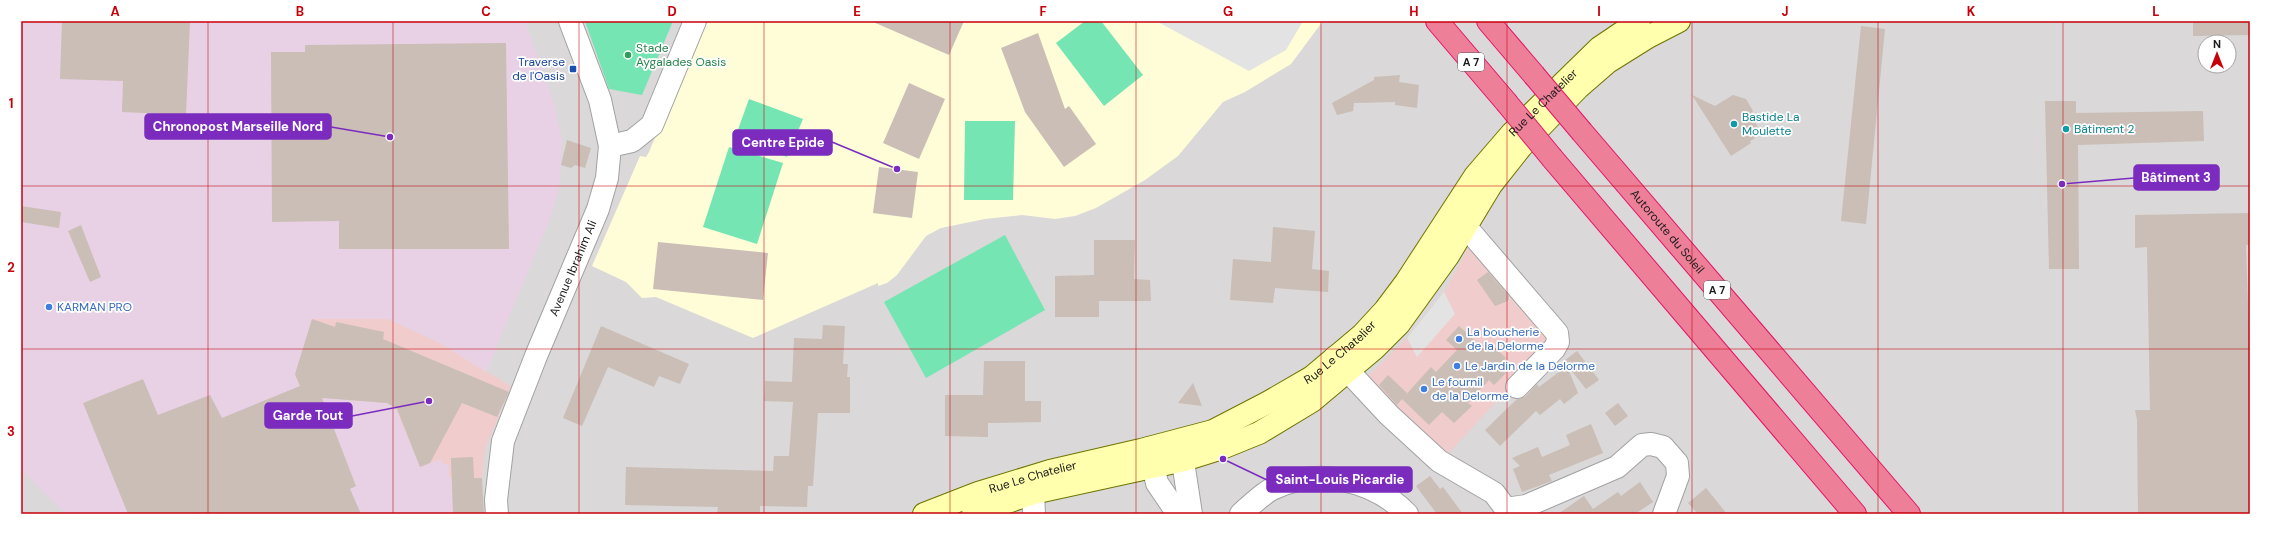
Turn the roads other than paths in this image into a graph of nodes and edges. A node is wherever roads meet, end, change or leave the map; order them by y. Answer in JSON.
{"nodes":[{"id":1,"x":570,"y":21,"type":"edge"},
{"id":2,"x":695,"y":21,"type":"edge"},
{"id":3,"x":1437,"y":21,"type":"edge"},
{"id":4,"x":1488,"y":21,"type":"edge"},
{"id":5,"x":1639,"y":21,"type":"edge"},
{"id":6,"x":1679,"y":21,"type":"edge"},
{"id":7,"x":610,"y":146,"type":"junction"},
{"id":8,"x":1466,"y":226,"type":"junction"},
{"id":9,"x":1341,"y":365,"type":"junction"},
{"id":10,"x":1517,"y":387,"type":"dead end"},
{"id":11,"x":1181,"y":450,"type":"junction"},
{"id":12,"x":1151,"y":458,"type":"junction"},
{"id":13,"x":1050,"y":471,"type":"junction"},
{"id":14,"x":1033,"y":504,"type":"edge"},
{"id":15,"x":1508,"y":511,"type":"edge"},
{"id":16,"x":497,"y":514,"type":"edge"},
{"id":17,"x":924,"y":514,"type":"edge"},
{"id":18,"x":973,"y":514,"type":"edge"},
{"id":19,"x":1178,"y":514,"type":"edge"},
{"id":20,"x":1191,"y":514,"type":"edge"},
{"id":21,"x":1241,"y":514,"type":"edge"},
{"id":22,"x":1407,"y":514,"type":"edge"},
{"id":23,"x":1664,"y":514,"type":"edge"},
{"id":24,"x":1856,"y":514,"type":"edge"},
{"id":25,"x":1909,"y":514,"type":"edge"}],
"edges":[{"from":1,"to":7,"type":"street","name":"Avenue Ibrahim Ali"},
{"from":2,"to":7,"type":"street"},
{"from":3,"to":24,"type":"highway","number":"A 7","bridge":true},
{"from":4,"to":25,"type":"highway","name":"Autoroute du Soleil","number":"A 7","bridge":true},
{"from":5,"to":9,"type":"main road","name":"Rue Le Chatelier"},
{"from":6,"to":8,"type":"main road","name":"Rue Le Chatelier"},
{"from":7,"to":16,"type":"street","name":"Avenue Ibrahim Ali"},
{"from":8,"to":9,"type":"main road","name":"Rue Le Chatelier"},
{"from":8,"to":10,"type":"street"},
{"from":9,"to":11,"type":"main road","name":"Rue Le Chatelier"},
{"from":9,"to":15,"type":"street"},
{"from":11,"to":12,"type":"main road","name":"Rue Le Chatelier"},
{"from":11,"to":20,"type":"street"},
{"from":12,"to":13,"type":"main road","name":"Rue Le Chatelier"},
{"from":12,"to":14,"type":"main road","name":"Rue Le Chatelier"},
{"from":12,"to":19,"type":"street"},
{"from":13,"to":14,"type":"street"},
{"from":13,"to":17,"type":"main road","name":"Rue Le Chatelier"},
{"from":14,"to":18,"type":"main road","name":"Rue Le Chatelier"},
{"from":15,"to":23,"type":"street"},
{"from":21,"to":22,"type":"street"}]}
